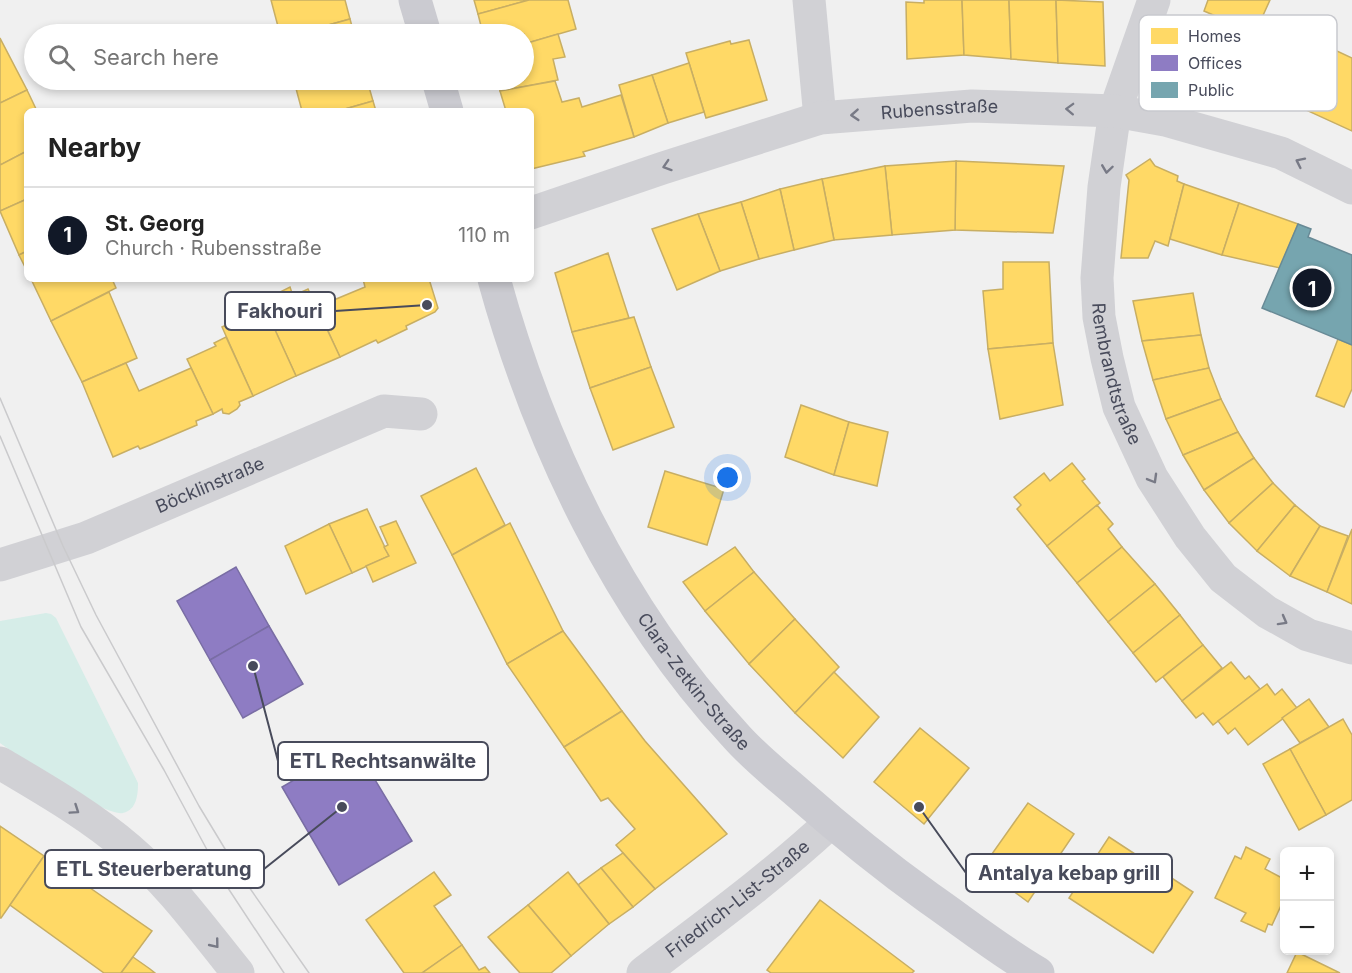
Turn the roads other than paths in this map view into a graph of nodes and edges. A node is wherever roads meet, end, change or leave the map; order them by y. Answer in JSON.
{"nodes":[{"id":1,"x":415,"y":0,"type":"edge"},
{"id":2,"x":809,"y":0,"type":"edge"},
{"id":3,"x":1154,"y":0,"type":"edge"},
{"id":4,"x":1149,"y":15,"type":"edge"},
{"id":5,"x":422,"y":24,"type":"edge"},
{"id":6,"x":1139,"y":43,"type":"edge"},
{"id":7,"x":441,"y":90,"type":"edge"},
{"id":8,"x":446,"y":108,"type":"edge"},
{"id":9,"x":1115,"y":111,"type":"junction"},
{"id":10,"x":820,"y":118,"type":"junction"},
{"id":11,"x":1352,"y":188,"type":"edge"},
{"id":12,"x":534,"y":212,"type":"edge"},
{"id":13,"x":495,"y":282,"type":"edge"},
{"id":14,"x":421,"y":414,"type":"dead end"},
{"id":15,"x":0,"y":565,"type":"edge"},
{"id":16,"x":1352,"y":648,"type":"edge"},
{"id":17,"x":13,"y":771,"type":"edge"},
{"id":18,"x":831,"y":822,"type":"junction"},
{"id":19,"x":238,"y":973,"type":"edge"},
{"id":20,"x":643,"y":973,"type":"edge"},
{"id":21,"x":1038,"y":973,"type":"edge"}],
"edges":[{"from":1,"to":5,"type":"main road"},
{"from":2,"to":10,"type":"street"},
{"from":3,"to":4,"type":"street","name":"Rembrandtstraße"},
{"from":6,"to":9,"type":"street","name":"Rembrandtstraße"},
{"from":7,"to":8,"type":"main road"},
{"from":9,"to":10,"type":"street","name":"Rubensstraße","one_way":true},
{"from":11,"to":9,"type":"street","name":"Rubensstraße","one_way":true},
{"from":9,"to":16,"type":"street","name":"Rembrandtstraße","one_way":true},
{"from":10,"to":12,"type":"street","name":"Rubensstraße","one_way":true},
{"from":13,"to":18,"type":"main road","name":"Clara-Zetkin-Straße"},
{"from":14,"to":15,"type":"street","name":"Böcklinstraße"},
{"from":17,"to":19,"type":"street","one_way":true},
{"from":18,"to":20,"type":"street","name":"Friedrich-List-Straße"},
{"from":18,"to":21,"type":"main road","name":"Clara-Zetkin-Straße"}]}
